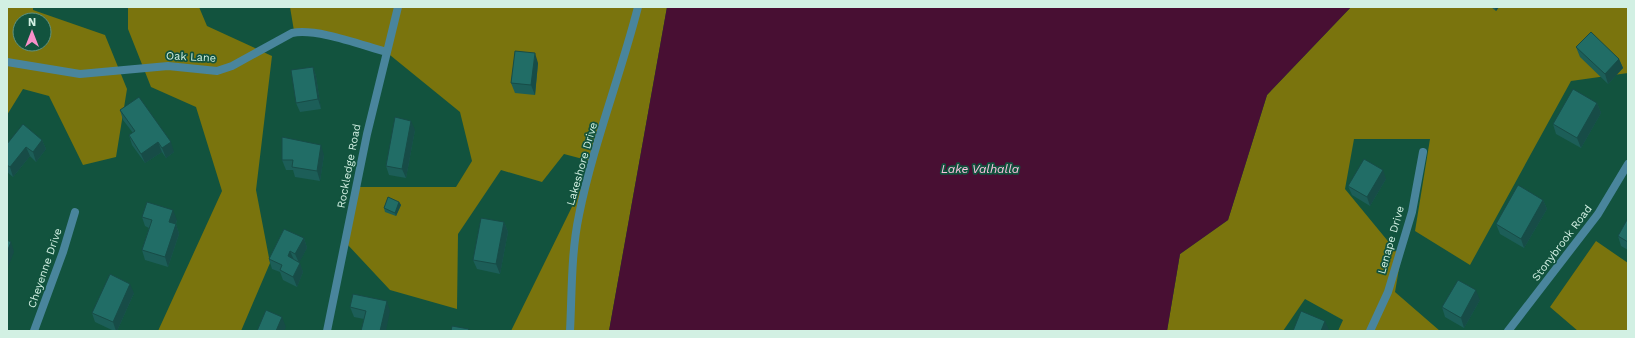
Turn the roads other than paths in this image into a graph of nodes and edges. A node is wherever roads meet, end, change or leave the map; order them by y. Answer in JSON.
{"nodes":[{"id":1,"x":398,"y":7,"type":"edge"},
{"id":2,"x":638,"y":7,"type":"edge"},
{"id":3,"x":387,"y":52,"type":"junction"},
{"id":4,"x":7,"y":62,"type":"edge"},
{"id":5,"x":1423,"y":152,"type":"dead end"},
{"id":6,"x":1628,"y":164,"type":"edge"},
{"id":7,"x":75,"y":212,"type":"dead end"},
{"id":8,"x":34,"y":331,"type":"edge"},
{"id":9,"x":327,"y":331,"type":"edge"},
{"id":10,"x":570,"y":331,"type":"edge"},
{"id":11,"x":1370,"y":331,"type":"edge"},
{"id":12,"x":1508,"y":331,"type":"edge"}],
"edges":[{"from":1,"to":3,"type":"street","name":"Rockledge Road"},
{"from":2,"to":10,"type":"street","name":"Lakeshore Drive"},
{"from":3,"to":4,"type":"street","name":"Oak Lane"},
{"from":3,"to":9,"type":"street","name":"Rockledge Road"},
{"from":5,"to":11,"type":"street","name":"Lenape Drive"},
{"from":6,"to":12,"type":"street","name":"Stonybrook Road"},
{"from":7,"to":8,"type":"street","name":"Cheyenne Drive"}]}
